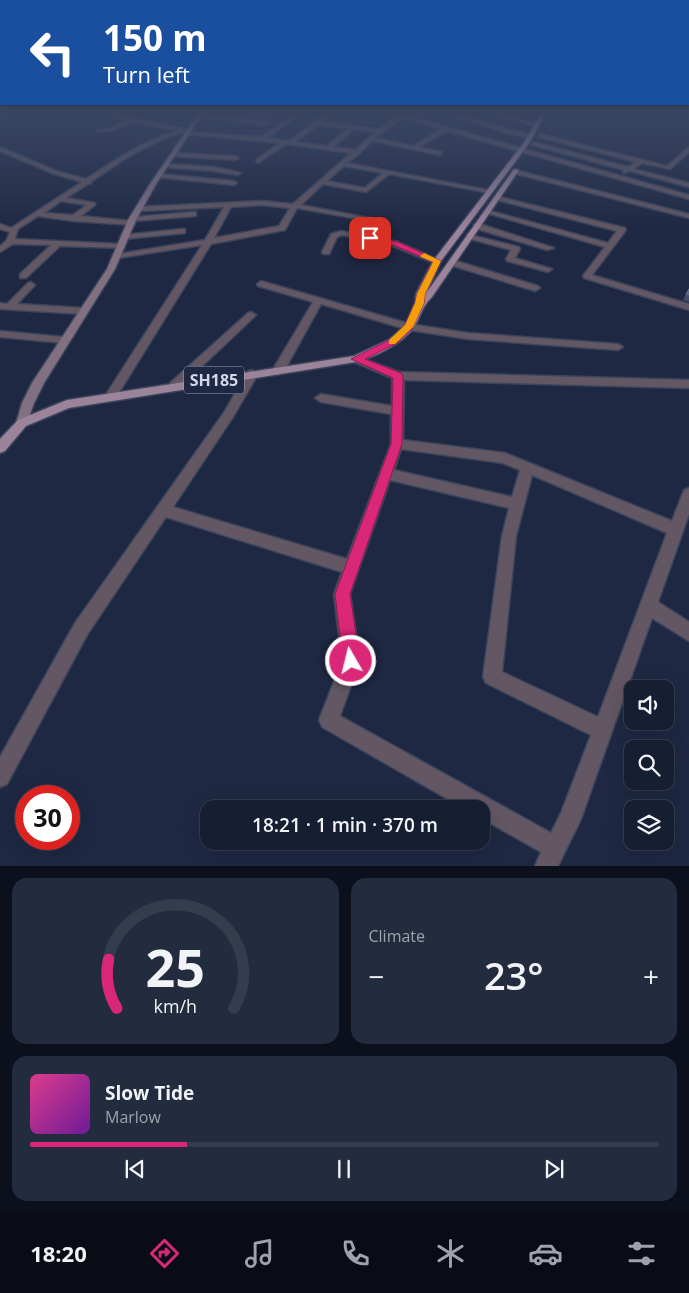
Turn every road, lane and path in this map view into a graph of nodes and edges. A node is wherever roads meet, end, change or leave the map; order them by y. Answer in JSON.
{"nodes":[{"id":1,"x":136,"y":150,"type":"edge"},
{"id":2,"x":176,"y":150,"type":"edge"},
{"id":3,"x":276,"y":150,"type":"edge"},
{"id":4,"x":346,"y":150,"type":"edge"},
{"id":5,"x":427,"y":150,"type":"edge"},
{"id":6,"x":530,"y":150,"type":"edge"},
{"id":7,"x":559,"y":150,"type":"edge"},
{"id":8,"x":596,"y":150,"type":"edge"},
{"id":9,"x":687,"y":150,"type":"edge"},
{"id":10,"x":520,"y":151,"type":"joint"},
{"id":11,"x":358,"y":152,"type":"joint"},
{"id":12,"x":3,"y":153,"type":"edge"},
{"id":13,"x":440,"y":153,"type":"dead end"},
{"id":14,"x":528,"y":153,"type":"junction"},
{"id":15,"x":174,"y":155,"type":"junction"},
{"id":16,"x":236,"y":158,"type":"dead end"},
{"id":17,"x":258,"y":161,"type":"dead end"},
{"id":18,"x":641,"y":162,"type":"junction"},
{"id":19,"x":344,"y":164,"type":"junction"},
{"id":20,"x":166,"y":166,"type":"junction"},
{"id":21,"x":630,"y":169,"type":"junction"},
{"id":22,"x":388,"y":172,"type":"junction"},
{"id":23,"x":515,"y":172,"type":"junction"},
{"id":24,"x":238,"y":173,"type":"dead end"},
{"id":25,"x":159,"y":176,"type":"junction"},
{"id":26,"x":617,"y":178,"type":"junction"},
{"id":27,"x":89,"y":182,"type":"junction"},
{"id":28,"x":322,"y":182,"type":"junction"},
{"id":29,"x":234,"y":183,"type":"dead end"},
{"id":30,"x":689,"y":185,"type":"edge"},
{"id":31,"x":490,"y":191,"type":"junction"},
{"id":32,"x":689,"y":197,"type":"edge"},
{"id":33,"x":496,"y":198,"type":"junction"},
{"id":34,"x":60,"y":199,"type":"junction"},
{"id":35,"x":294,"y":206,"type":"junction"},
{"id":36,"x":227,"y":208,"type":"junction"},
{"id":37,"x":140,"y":209,"type":"junction"},
{"id":38,"x":486,"y":212,"type":"junction"},
{"id":39,"x":35,"y":214,"type":"junction"},
{"id":40,"x":689,"y":216,"type":"edge"},
{"id":41,"x":74,"y":219,"type":"junction"},
{"id":42,"x":376,"y":220,"type":"dead end"},
{"id":43,"x":132,"y":221,"type":"junction"},
{"id":44,"x":0,"y":226,"type":"edge"},
{"id":45,"x":355,"y":226,"type":"junction"},
{"id":46,"x":477,"y":226,"type":"junction"},
{"id":47,"x":13,"y":231,"type":"junction"},
{"id":48,"x":182,"y":231,"type":"dead end"},
{"id":49,"x":470,"y":236,"type":"junction"},
{"id":50,"x":10,"y":241,"type":"junction"},
{"id":51,"x":123,"y":242,"type":"junction"},
{"id":52,"x":207,"y":242,"type":"junction"},
{"id":53,"x":58,"y":243,"type":"junction"},
{"id":54,"x":610,"y":246,"type":"junction"},
{"id":55,"x":550,"y":248,"type":"dead end"},
{"id":56,"x":0,"y":250,"type":"edge"},
{"id":57,"x":326,"y":252,"type":"dead end"},
{"id":58,"x":118,"y":256,"type":"junction"},
{"id":59,"x":437,"y":261,"type":"junction"},
{"id":60,"x":453,"y":263,"type":"junction"},
{"id":61,"x":548,"y":269,"type":"dead end"},
{"id":62,"x":23,"y":276,"type":"dead end"},
{"id":63,"x":261,"y":284,"type":"dead end"},
{"id":64,"x":31,"y":285,"type":"dead end"},
{"id":65,"x":535,"y":288,"type":"dead end"},
{"id":66,"x":318,"y":301,"type":"junction"},
{"id":67,"x":420,"y":303,"type":"junction"},
{"id":68,"x":5,"y":306,"type":"edge"},
{"id":69,"x":689,"y":307,"type":"edge"},
{"id":70,"x":84,"y":311,"type":"junction"},
{"id":71,"x":251,"y":315,"type":"dead end"},
{"id":72,"x":409,"y":327,"type":"junction"},
{"id":73,"x":0,"y":334,"type":"edge"},
{"id":74,"x":64,"y":340,"type":"junction"},
{"id":75,"x":618,"y":347,"type":"dead end"},
{"id":76,"x":356,"y":359,"type":"junction"},
{"id":77,"x":278,"y":370,"type":"junction"},
{"id":78,"x":252,"y":374,"type":"junction"},
{"id":79,"x":398,"y":376,"type":"junction"},
{"id":80,"x":689,"y":384,"type":"edge"},
{"id":81,"x":174,"y":386,"type":"junction"},
{"id":82,"x":111,"y":396,"type":"junction"},
{"id":83,"x":321,"y":398,"type":"dead end"},
{"id":84,"x":397,"y":411,"type":"junction"},
{"id":85,"x":22,"y":423,"type":"junction"},
{"id":86,"x":397,"y":444,"type":"junction"},
{"id":87,"x":0,"y":448,"type":"edge"},
{"id":88,"x":527,"y":467,"type":"junction"},
{"id":89,"x":386,"y":474,"type":"junction"},
{"id":90,"x":689,"y":494,"type":"edge"},
{"id":91,"x":517,"y":504,"type":"junction"},
{"id":92,"x":164,"y":510,"type":"junction"},
{"id":93,"x":676,"y":530,"type":"junction"},
{"id":94,"x":352,"y":568,"type":"junction"},
{"id":95,"x":648,"y":605,"type":"junction"},
{"id":96,"x":689,"y":632,"type":"edge"},
{"id":97,"x":603,"y":730,"type":"junction"},
{"id":98,"x":0,"y":777,"type":"edge"},
{"id":99,"x":555,"y":848,"type":"junction"},
{"id":100,"x":546,"y":866,"type":"edge"}],
"edges":[{"from":1,"to":27,"type":"street"},
{"from":2,"to":15,"type":"main road"},
{"from":3,"to":17,"type":"street"},
{"from":4,"to":11,"type":"street"},
{"from":5,"to":13,"type":"street"},
{"from":6,"to":14,"type":"main road","number":"SH185"},
{"from":7,"to":21,"type":"street"},
{"from":8,"to":18,"type":"street"},
{"from":9,"to":18,"type":"street"},
{"from":10,"to":14,"type":"street"},
{"from":10,"to":31,"type":"main road","number":"SH185"},
{"from":11,"to":19,"type":"street"},
{"from":12,"to":27,"type":"street"},
{"from":14,"to":23,"type":"main road","number":"SH185"},
{"from":14,"to":26,"type":"street"},
{"from":15,"to":16,"type":"street"},
{"from":15,"to":20,"type":"main road"},
{"from":18,"to":21,"type":"street"},
{"from":19,"to":22,"type":"street"},
{"from":19,"to":28,"type":"street"},
{"from":20,"to":24,"type":"street"},
{"from":20,"to":25,"type":"main road"},
{"from":21,"to":26,"type":"street"},
{"from":21,"to":30,"type":"street"},
{"from":22,"to":28,"type":"street"},
{"from":22,"to":31,"type":"street"},
{"from":23,"to":33,"type":"main road","number":"SH185"},
{"from":23,"to":40,"type":"street"},
{"from":25,"to":29,"type":"street"},
{"from":25,"to":37,"type":"main road"},
{"from":26,"to":32,"type":"street"},
{"from":27,"to":34,"type":"street"},
{"from":28,"to":35,"type":"street"},
{"from":31,"to":59,"type":"main road","number":"SH185"},
{"from":33,"to":38,"type":"main road","number":"SH185"},
{"from":33,"to":54,"type":"street"},
{"from":34,"to":39,"type":"street"},
{"from":34,"to":41,"type":"street"},
{"from":35,"to":36,"type":"street"},
{"from":35,"to":45,"type":"street"},
{"from":35,"to":52,"type":"street"},
{"from":36,"to":37,"type":"street"},
{"from":36,"to":43,"type":"street"},
{"from":36,"to":52,"type":"street"},
{"from":37,"to":43,"type":"main road"},
{"from":38,"to":46,"type":"main road","number":"SH185"},
{"from":38,"to":54,"type":"street"},
{"from":39,"to":41,"type":"street"},
{"from":39,"to":47,"type":"street"},
{"from":41,"to":43,"type":"street"},
{"from":42,"to":45,"type":"street"},
{"from":43,"to":51,"type":"main road"},
{"from":44,"to":47,"type":"street"},
{"from":45,"to":57,"type":"street"},
{"from":45,"to":59,"type":"street"},
{"from":46,"to":49,"type":"main road","number":"SH185"},
{"from":46,"to":55,"type":"street"},
{"from":47,"to":50,"type":"street"},
{"from":48,"to":51,"type":"street"},
{"from":49,"to":60,"type":"main road","number":"SH185"},
{"from":49,"to":61,"type":"street"},
{"from":50,"to":53,"type":"street"},
{"from":50,"to":56,"type":"street"},
{"from":51,"to":53,"type":"street"},
{"from":51,"to":58,"type":"main road"},
{"from":52,"to":58,"type":"street"},
{"from":52,"to":82,"type":"street"},
{"from":53,"to":62,"type":"street"},
{"from":54,"to":69,"type":"street"},
{"from":58,"to":70,"type":"main road"},
{"from":59,"to":67,"type":"main road","number":"SH185"},
{"from":60,"to":65,"type":"street"},
{"from":60,"to":67,"type":"main road","number":"SH185"},
{"from":63,"to":66,"type":"street"},
{"from":64,"to":68,"type":"street"},
{"from":66,"to":72,"type":"street"},
{"from":66,"to":77,"type":"street"},
{"from":67,"to":72,"type":"main road","number":"SH185"},
{"from":68,"to":70,"type":"street"},
{"from":70,"to":74,"type":"main road"},
{"from":71,"to":81,"type":"street"},
{"from":72,"to":75,"type":"street"},
{"from":72,"to":76,"type":"main road","number":"SH185"},
{"from":73,"to":74,"type":"street"},
{"from":74,"to":85,"type":"main road"},
{"from":76,"to":77,"type":"main road","number":"SH185"},
{"from":76,"to":79,"type":"street"},
{"from":77,"to":78,"type":"main road","number":"SH185"},
{"from":78,"to":81,"type":"main road","number":"SH185"},
{"from":78,"to":92,"type":"street"},
{"from":79,"to":80,"type":"street"},
{"from":79,"to":84,"type":"street"},
{"from":81,"to":82,"type":"main road","number":"SH185"},
{"from":82,"to":85,"type":"main road","number":"SH185"},
{"from":83,"to":84,"type":"street"},
{"from":84,"to":86,"type":"street"},
{"from":85,"to":87,"type":"main road","number":"SH185"},
{"from":86,"to":88,"type":"street"},
{"from":86,"to":89,"type":"street"},
{"from":88,"to":91,"type":"street"},
{"from":88,"to":93,"type":"street"},
{"from":89,"to":91,"type":"street"},
{"from":89,"to":94,"type":"street"},
{"from":90,"to":93,"type":"street"},
{"from":91,"to":97,"type":"street"},
{"from":92,"to":94,"type":"street"},
{"from":92,"to":98,"type":"street"},
{"from":93,"to":95,"type":"street"},
{"from":94,"to":99,"type":"street"},
{"from":95,"to":96,"type":"street"},
{"from":95,"to":97,"type":"street"},
{"from":97,"to":99,"type":"street"},
{"from":99,"to":100,"type":"street"}]}
